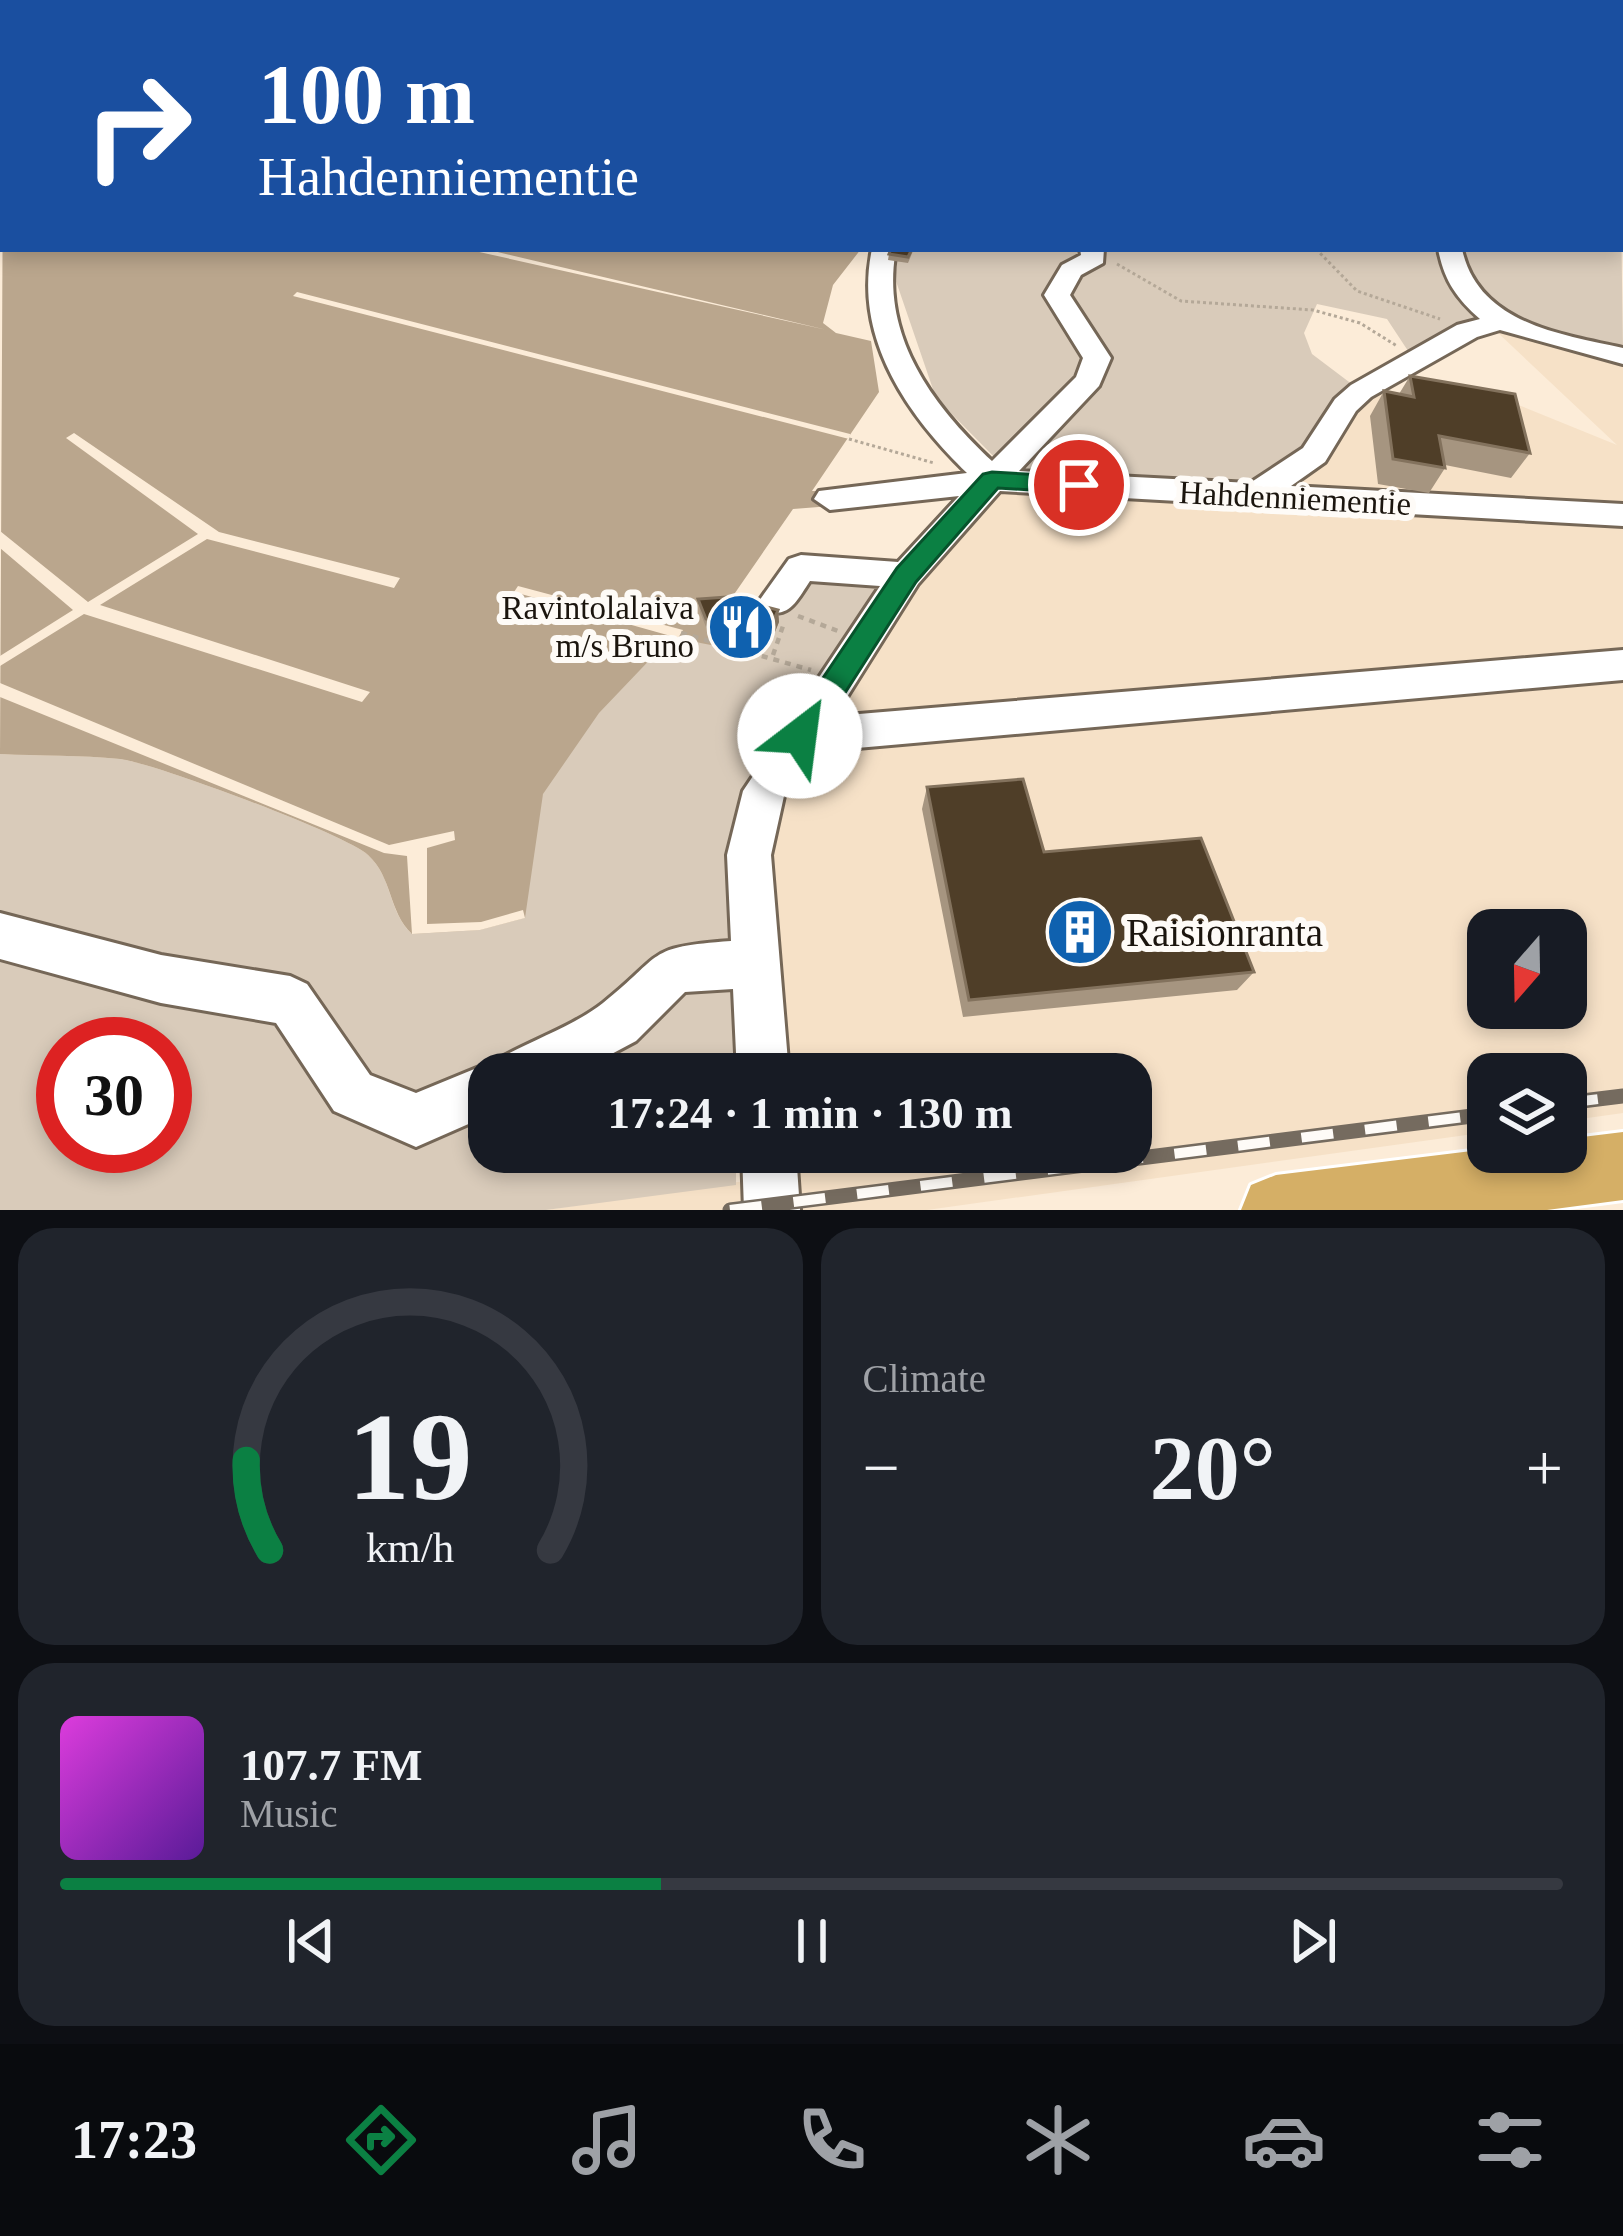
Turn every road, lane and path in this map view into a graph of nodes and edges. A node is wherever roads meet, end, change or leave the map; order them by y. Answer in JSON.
{"nodes":[{"id":1,"x":883,"y":252,"type":"edge"},
{"id":2,"x":1318,"y":252,"type":"edge"},
{"id":3,"x":1093,"y":253,"type":"edge"},
{"id":4,"x":1449,"y":253,"type":"edge"},
{"id":5,"x":1497,"y":322,"type":"junction"},
{"id":6,"x":1467,"y":331,"type":"junction"},
{"id":7,"x":1623,"y":356,"type":"edge"},
{"id":8,"x":1412,"y":361,"type":"junction"},
{"id":9,"x":849,"y":439,"type":"dead end"},
{"id":10,"x":992,"y":480,"type":"junction"},
{"id":11,"x":1254,"y":496,"type":"junction"},
{"id":12,"x":830,"y":499,"type":"dead end"},
{"id":13,"x":1623,"y":515,"type":"edge"},
{"id":14,"x":906,"y":575,"type":"junction"},
{"id":15,"x":782,"y":606,"type":"joint"},
{"id":16,"x":681,"y":633,"type":"dead end"},
{"id":17,"x":861,"y":639,"type":"junction"},
{"id":18,"x":1623,"y":665,"type":"edge"},
{"id":19,"x":833,"y":680,"type":"junction"},
{"id":20,"x":800,"y":736,"type":"junction"},
{"id":21,"x":0,"y":936,"type":"edge"},
{"id":22,"x":756,"y":963,"type":"junction"},
{"id":23,"x":561,"y":1053,"type":"edge"},
{"id":24,"x":762,"y":1053,"type":"edge"},
{"id":25,"x":468,"y":1098,"type":"edge"},
{"id":26,"x":1623,"y":1166,"type":"edge"},
{"id":27,"x":770,"y":1173,"type":"edge"},
{"id":28,"x":772,"y":1210,"type":"edge"},
{"id":29,"x":1276,"y":1210,"type":"edge"}],
"edges":[{"from":1,"to":10,"type":"street"},
{"from":2,"to":6,"type":"path"},
{"from":3,"to":8,"type":"path"},
{"from":3,"to":10,"type":"street"},
{"from":4,"to":5,"type":"street"},
{"from":5,"to":6,"type":"street"},
{"from":5,"to":7,"type":"street"},
{"from":6,"to":8,"type":"street"},
{"from":8,"to":11,"type":"street"},
{"from":9,"to":10,"type":"path"},
{"from":10,"to":11,"type":"street","name":"Hahdenniementie"},
{"from":10,"to":12,"type":"street","name":"Hahdenniementie"},
{"from":10,"to":14,"type":"street"},
{"from":11,"to":13,"type":"street","name":"Hahdenniementie"},
{"from":14,"to":15,"type":"street"},
{"from":14,"to":17,"type":"street"},
{"from":15,"to":17,"type":"path"},
{"from":16,"to":19,"type":"path"},
{"from":17,"to":19,"type":"street"},
{"from":18,"to":20,"type":"street"},
{"from":19,"to":20,"type":"street"},
{"from":20,"to":22,"type":"street"},
{"from":21,"to":25,"type":"street"},
{"from":22,"to":23,"type":"street"},
{"from":22,"to":24,"type":"street"},
{"from":26,"to":29,"type":"main road"},
{"from":27,"to":28,"type":"street"}]}
